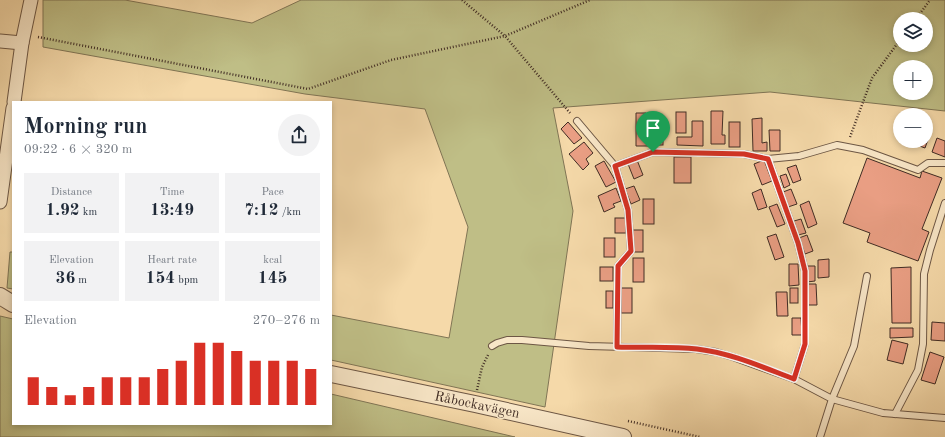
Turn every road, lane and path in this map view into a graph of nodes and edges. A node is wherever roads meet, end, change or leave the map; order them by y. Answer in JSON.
{"nodes":[{"id":1,"x":31,"y":0,"type":"edge"},
{"id":2,"x":462,"y":0,"type":"edge"},
{"id":3,"x":590,"y":0,"type":"edge"},
{"id":4,"x":930,"y":0,"type":"edge"},
{"id":5,"x":921,"y":12,"type":"edge"},
{"id":6,"x":505,"y":36,"type":"junction"},
{"id":7,"x":23,"y":39,"type":"junction"},
{"id":8,"x":0,"y":41,"type":"edge"},
{"id":9,"x":893,"y":50,"type":"edge"},
{"id":10,"x":14,"y":101,"type":"edge"},
{"id":11,"x":12,"y":115,"type":"edge"},
{"id":12,"x":577,"y":121,"type":"joint"},
{"id":13,"x":847,"y":147,"type":"junction"},
{"id":14,"x":768,"y":159,"type":"junction"},
{"id":15,"x":945,"y":163,"type":"edge"},
{"id":16,"x":615,"y":166,"type":"junction"},
{"id":17,"x":0,"y":202,"type":"edge"},
{"id":18,"x":945,"y":203,"type":"edge"},
{"id":19,"x":867,"y":276,"type":"dead end"},
{"id":20,"x":0,"y":296,"type":"edge"},
{"id":21,"x":12,"y":303,"type":"edge"},
{"id":22,"x":492,"y":346,"type":"joint"},
{"id":23,"x":617,"y":347,"type":"junction"},
{"id":24,"x":332,"y":374,"type":"edge"},
{"id":25,"x":794,"y":379,"type":"junction"},
{"id":26,"x":832,"y":399,"type":"junction"},
{"id":27,"x":475,"y":404,"type":"junction"},
{"id":28,"x":895,"y":414,"type":"junction"},
{"id":29,"x":945,"y":418,"type":"edge"},
{"id":30,"x":623,"y":437,"type":"edge"},
{"id":31,"x":820,"y":437,"type":"edge"}],
"edges":[{"from":1,"to":7,"type":"street"},
{"from":2,"to":6,"type":"path"},
{"from":3,"to":6,"type":"path"},
{"from":4,"to":5,"type":"path"},
{"from":6,"to":7,"type":"path"},
{"from":6,"to":12,"type":"path"},
{"from":7,"to":8,"type":"street"},
{"from":7,"to":10,"type":"street"},
{"from":9,"to":13,"type":"path"},
{"from":11,"to":17,"type":"street"},
{"from":12,"to":16,"type":"lane"},
{"from":13,"to":14,"type":"lane"},
{"from":13,"to":15,"type":"lane"},
{"from":14,"to":16,"type":"lane"},
{"from":14,"to":25,"type":"lane"},
{"from":16,"to":23,"type":"lane"},
{"from":18,"to":28,"type":"lane"},
{"from":19,"to":26,"type":"lane"},
{"from":20,"to":21,"type":"street"},
{"from":22,"to":23,"type":"lane"},
{"from":22,"to":27,"type":"path"},
{"from":23,"to":25,"type":"lane"},
{"from":24,"to":27,"type":"street","name":"Råbockavägen"},
{"from":25,"to":26,"type":"lane"},
{"from":26,"to":28,"type":"lane"},
{"from":26,"to":31,"type":"lane"},
{"from":27,"to":30,"type":"street","name":"Råbockavägen"},
{"from":28,"to":29,"type":"lane"}]}
